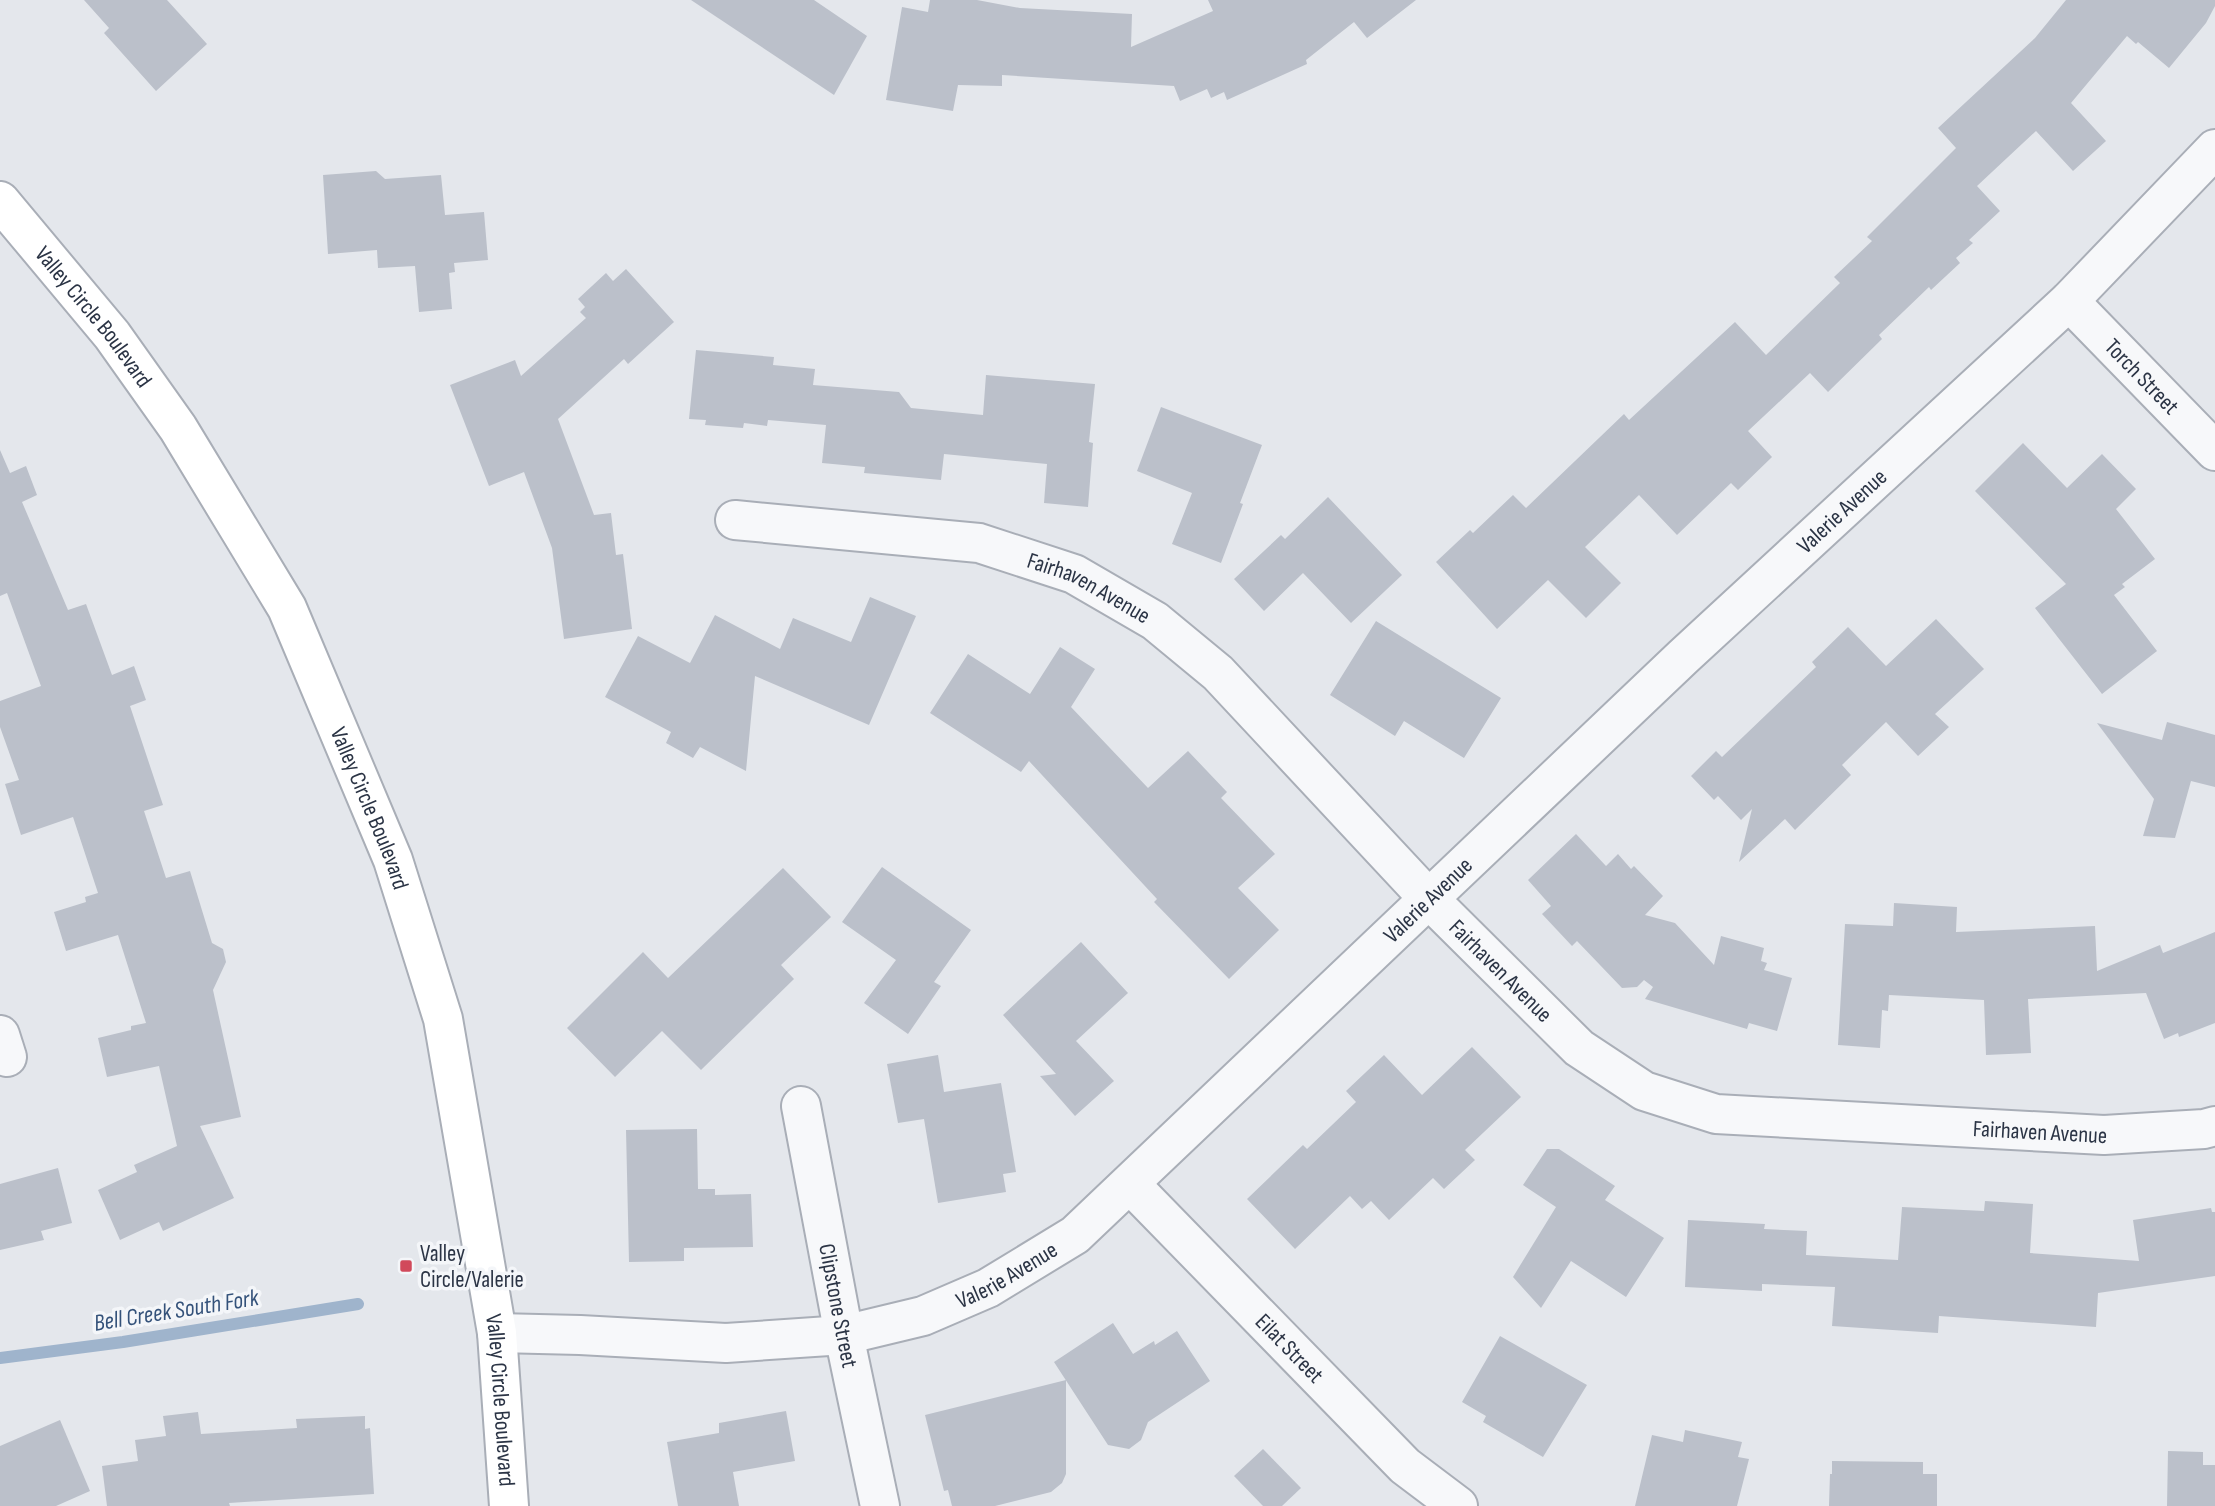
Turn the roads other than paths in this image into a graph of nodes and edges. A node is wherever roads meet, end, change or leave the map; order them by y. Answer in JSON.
{"nodes":[{"id":1,"x":2215,"y":149,"type":"edge"},
{"id":2,"x":0,"y":201,"type":"edge"},
{"id":3,"x":2069,"y":301,"type":"junction"},
{"id":4,"x":2215,"y":451,"type":"edge"},
{"id":5,"x":735,"y":520,"type":"dead end"},
{"id":6,"x":1429,"y":899,"type":"junction"},
{"id":7,"x":801,"y":1106,"type":"dead end"},
{"id":8,"x":2215,"y":1126,"type":"edge"},
{"id":9,"x":1130,"y":1184,"type":"junction"},
{"id":10,"x":497,"y":1333,"type":"junction"},
{"id":11,"x":844,"y":1335,"type":"junction"},
{"id":12,"x":509,"y":1506,"type":"edge"},
{"id":13,"x":880,"y":1506,"type":"edge"},
{"id":14,"x":1458,"y":1506,"type":"edge"}],
"edges":[{"from":1,"to":3,"type":"street","name":"Valerie Avenue"},
{"from":2,"to":10,"type":"main road","name":"Valley Circle Boulevard"},
{"from":3,"to":4,"type":"street","name":"Torch Street"},
{"from":3,"to":6,"type":"street","name":"Valerie Avenue"},
{"from":5,"to":6,"type":"street","name":"Fairhaven Avenue"},
{"from":6,"to":8,"type":"street","name":"Fairhaven Avenue"},
{"from":6,"to":9,"type":"street","name":"Valerie Avenue"},
{"from":7,"to":11,"type":"street","name":"Clipstone Street"},
{"from":9,"to":11,"type":"street","name":"Valerie Avenue"},
{"from":9,"to":14,"type":"street","name":"Eilat Street"},
{"from":10,"to":11,"type":"street","name":"Valerie Avenue"},
{"from":10,"to":12,"type":"main road","name":"Valley Circle Boulevard"},
{"from":11,"to":13,"type":"street","name":"Clipstone Street"}]}
